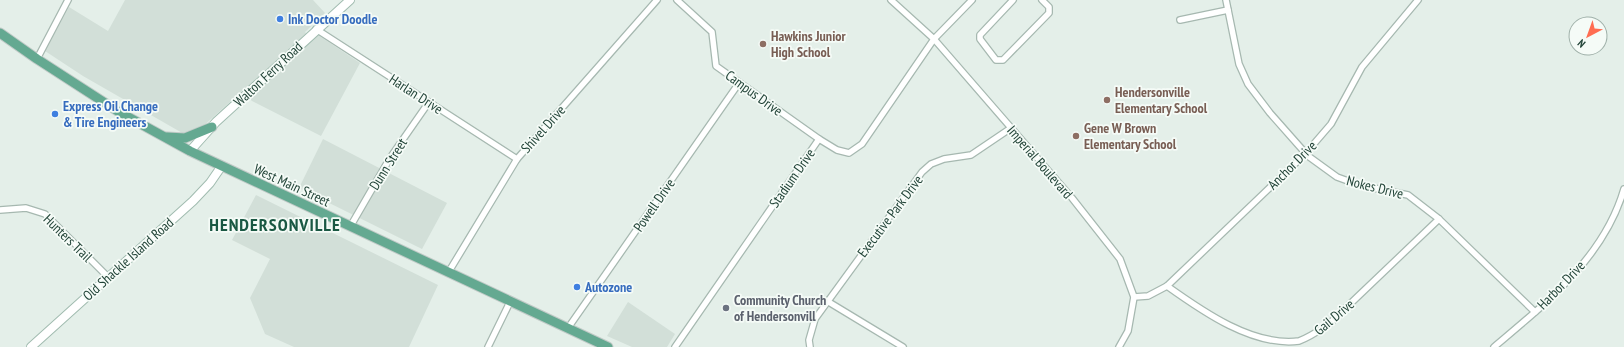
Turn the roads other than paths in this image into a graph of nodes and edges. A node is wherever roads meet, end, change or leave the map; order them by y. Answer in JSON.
{"nodes":[{"id":1,"x":68,"y":0,"type":"edge"},
{"id":2,"x":350,"y":0,"type":"edge"},
{"id":3,"x":656,"y":0,"type":"edge"},
{"id":4,"x":677,"y":0,"type":"edge"},
{"id":5,"x":891,"y":0,"type":"edge"},
{"id":6,"x":972,"y":0,"type":"edge"},
{"id":7,"x":1014,"y":0,"type":"edge"},
{"id":8,"x":1042,"y":0,"type":"edge"},
{"id":9,"x":1226,"y":0,"type":"edge"},
{"id":10,"x":1418,"y":0,"type":"edge"},
{"id":11,"x":1228,"y":10,"type":"junction"},
{"id":12,"x":1180,"y":20,"type":"dead end"},
{"id":13,"x":316,"y":29,"type":"junction"},
{"id":14,"x":0,"y":33,"type":"edge"},
{"id":15,"x":934,"y":39,"type":"junction"},
{"id":16,"x":36,"y":59,"type":"junction"},
{"id":17,"x":739,"y":83,"type":"junction"},
{"id":18,"x":428,"y":102,"type":"junction"},
{"id":19,"x":212,"y":127,"type":"junction"},
{"id":20,"x":1011,"y":128,"type":"junction"},
{"id":21,"x":162,"y":136,"type":"junction"},
{"id":22,"x":819,"y":139,"type":"junction"},
{"id":23,"x":190,"y":151,"type":"junction"},
{"id":24,"x":1306,"y":153,"type":"junction"},
{"id":25,"x":517,"y":159,"type":"junction"},
{"id":26,"x":221,"y":167,"type":"junction"},
{"id":27,"x":1624,"y":189,"type":"edge"},
{"id":28,"x":0,"y":210,"type":"edge"},
{"id":29,"x":1440,"y":220,"type":"junction"},
{"id":30,"x":350,"y":227,"type":"junction"},
{"id":31,"x":448,"y":273,"type":"junction"},
{"id":32,"x":108,"y":277,"type":"junction"},
{"id":33,"x":1167,"y":286,"type":"junction"},
{"id":34,"x":1134,"y":297,"type":"junction"},
{"id":35,"x":827,"y":301,"type":"junction"},
{"id":36,"x":510,"y":302,"type":"junction"},
{"id":37,"x":1535,"y":312,"type":"junction"},
{"id":38,"x":568,"y":328,"type":"junction"},
{"id":39,"x":31,"y":347,"type":"edge"},
{"id":40,"x":488,"y":347,"type":"edge"},
{"id":41,"x":608,"y":347,"type":"edge"},
{"id":42,"x":675,"y":347,"type":"edge"},
{"id":43,"x":810,"y":347,"type":"edge"},
{"id":44,"x":903,"y":347,"type":"edge"},
{"id":45,"x":1119,"y":347,"type":"edge"},
{"id":46,"x":1494,"y":347,"type":"edge"}],
"edges":[{"from":1,"to":16,"type":"street"},
{"from":2,"to":13,"type":"street","name":"Walton Ferry Road"},
{"from":3,"to":25,"type":"street","name":"Shivel Drive"},
{"from":4,"to":17,"type":"street","name":"Campus Drive"},
{"from":5,"to":15,"type":"street","name":"Imperial Boulevard"},
{"from":6,"to":15,"type":"street","name":"Stadium Drive"},
{"from":7,"to":8,"type":"street"},
{"from":9,"to":11,"type":"street","name":"Nokes Drive"},
{"from":10,"to":24,"type":"street","name":"Anchor Drive"},
{"from":11,"to":12,"type":"street"},
{"from":11,"to":24,"type":"street","name":"Nokes Drive"},
{"from":13,"to":18,"type":"street","name":"Harlan Drive"},
{"from":13,"to":19,"type":"street","name":"Walton Ferry Road"},
{"from":14,"to":16,"type":"main road","name":"West Main Street"},
{"from":15,"to":20,"type":"street","name":"Imperial Boulevard"},
{"from":15,"to":22,"type":"street","name":"Stadium Drive"},
{"from":16,"to":21,"type":"main road","name":"West Main Street"},
{"from":17,"to":22,"type":"street","name":"Campus Drive"},
{"from":17,"to":38,"type":"street","name":"Powell Drive"},
{"from":18,"to":25,"type":"street","name":"Harlan Drive"},
{"from":18,"to":30,"type":"street","name":"Dunn Street"},
{"from":19,"to":21,"type":"main road"},
{"from":19,"to":23,"type":"street","name":"Walton Ferry Road"},
{"from":20,"to":34,"type":"street","name":"Imperial Boulevard"},
{"from":20,"to":35,"type":"street","name":"Executive Park Drive"},
{"from":21,"to":23,"type":"main road","name":"West Main Street"},
{"from":22,"to":42,"type":"street","name":"Stadium Drive"},
{"from":23,"to":26,"type":"main road","name":"West Main Street"},
{"from":24,"to":29,"type":"street","name":"Nokes Drive"},
{"from":24,"to":33,"type":"street","name":"Anchor Drive"},
{"from":25,"to":31,"type":"street","name":"Shivel Drive"},
{"from":26,"to":30,"type":"main road","name":"West Main Street"},
{"from":26,"to":32,"type":"street","name":"Old Shackle Island Road"},
{"from":27,"to":37,"type":"street","name":"Harbor Drive"},
{"from":28,"to":32,"type":"street","name":"Hunters Trail"},
{"from":29,"to":33,"type":"street","name":"Gail Drive"},
{"from":29,"to":37,"type":"street","name":"Nokes Drive"},
{"from":30,"to":31,"type":"main road","name":"West Main Street"},
{"from":31,"to":36,"type":"main road","name":"West Main Street"},
{"from":32,"to":39,"type":"street","name":"Old Shackle Island Road"},
{"from":33,"to":34,"type":"street","name":"Anchor Drive"},
{"from":34,"to":45,"type":"street"},
{"from":35,"to":43,"type":"street","name":"Executive Park Drive"},
{"from":35,"to":44,"type":"street"},
{"from":36,"to":38,"type":"main road","name":"West Main Street"},
{"from":36,"to":40,"type":"street"},
{"from":37,"to":46,"type":"street","name":"Harbor Drive"},
{"from":38,"to":41,"type":"main road","name":"West Main Street"}]}
